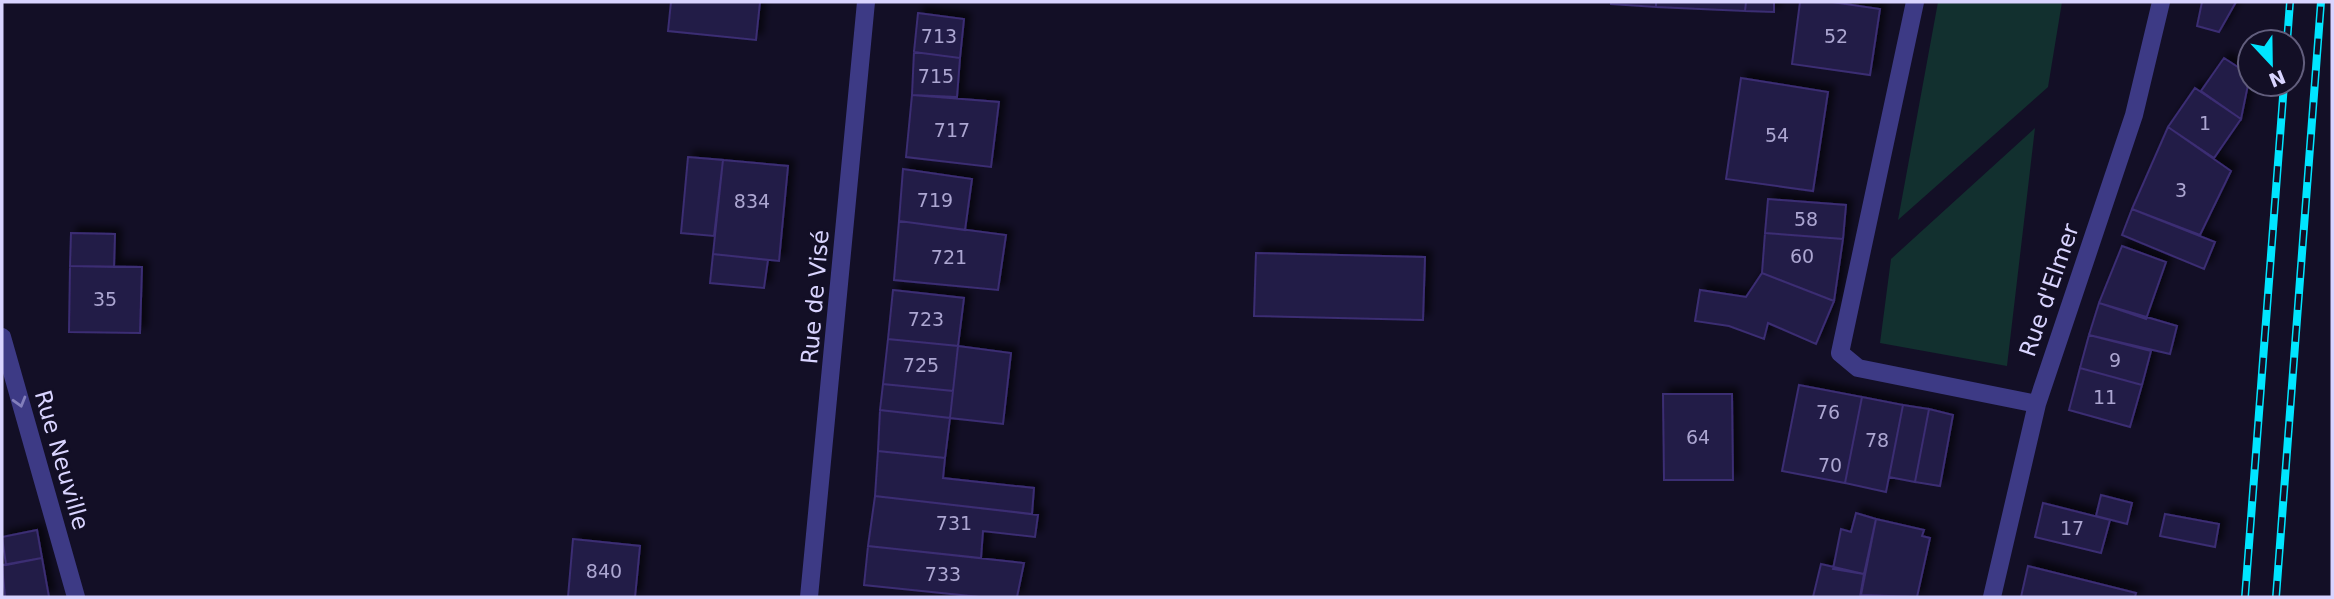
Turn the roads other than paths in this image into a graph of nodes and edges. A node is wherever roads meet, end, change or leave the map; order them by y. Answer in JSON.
{"nodes":[{"id":1,"x":866,"y":2,"type":"edge"},
{"id":2,"x":1914,"y":2,"type":"edge"},
{"id":3,"x":2161,"y":2,"type":"edge"},
{"id":4,"x":2,"y":337,"type":"edge"},
{"id":5,"x":2037,"y":404,"type":"junction"},
{"id":6,"x":76,"y":597,"type":"edge"},
{"id":7,"x":809,"y":597,"type":"edge"},
{"id":8,"x":1993,"y":597,"type":"edge"}],
"edges":[{"from":1,"to":7,"type":"street","name":"Rue de Visé"},
{"from":2,"to":5,"type":"street"},
{"from":3,"to":5,"type":"street","name":"Rue d'Elmer"},
{"from":4,"to":6,"type":"street","name":"Rue Neuville","one_way":true},
{"from":5,"to":8,"type":"street","name":"Rue d'Elmer"}]}
